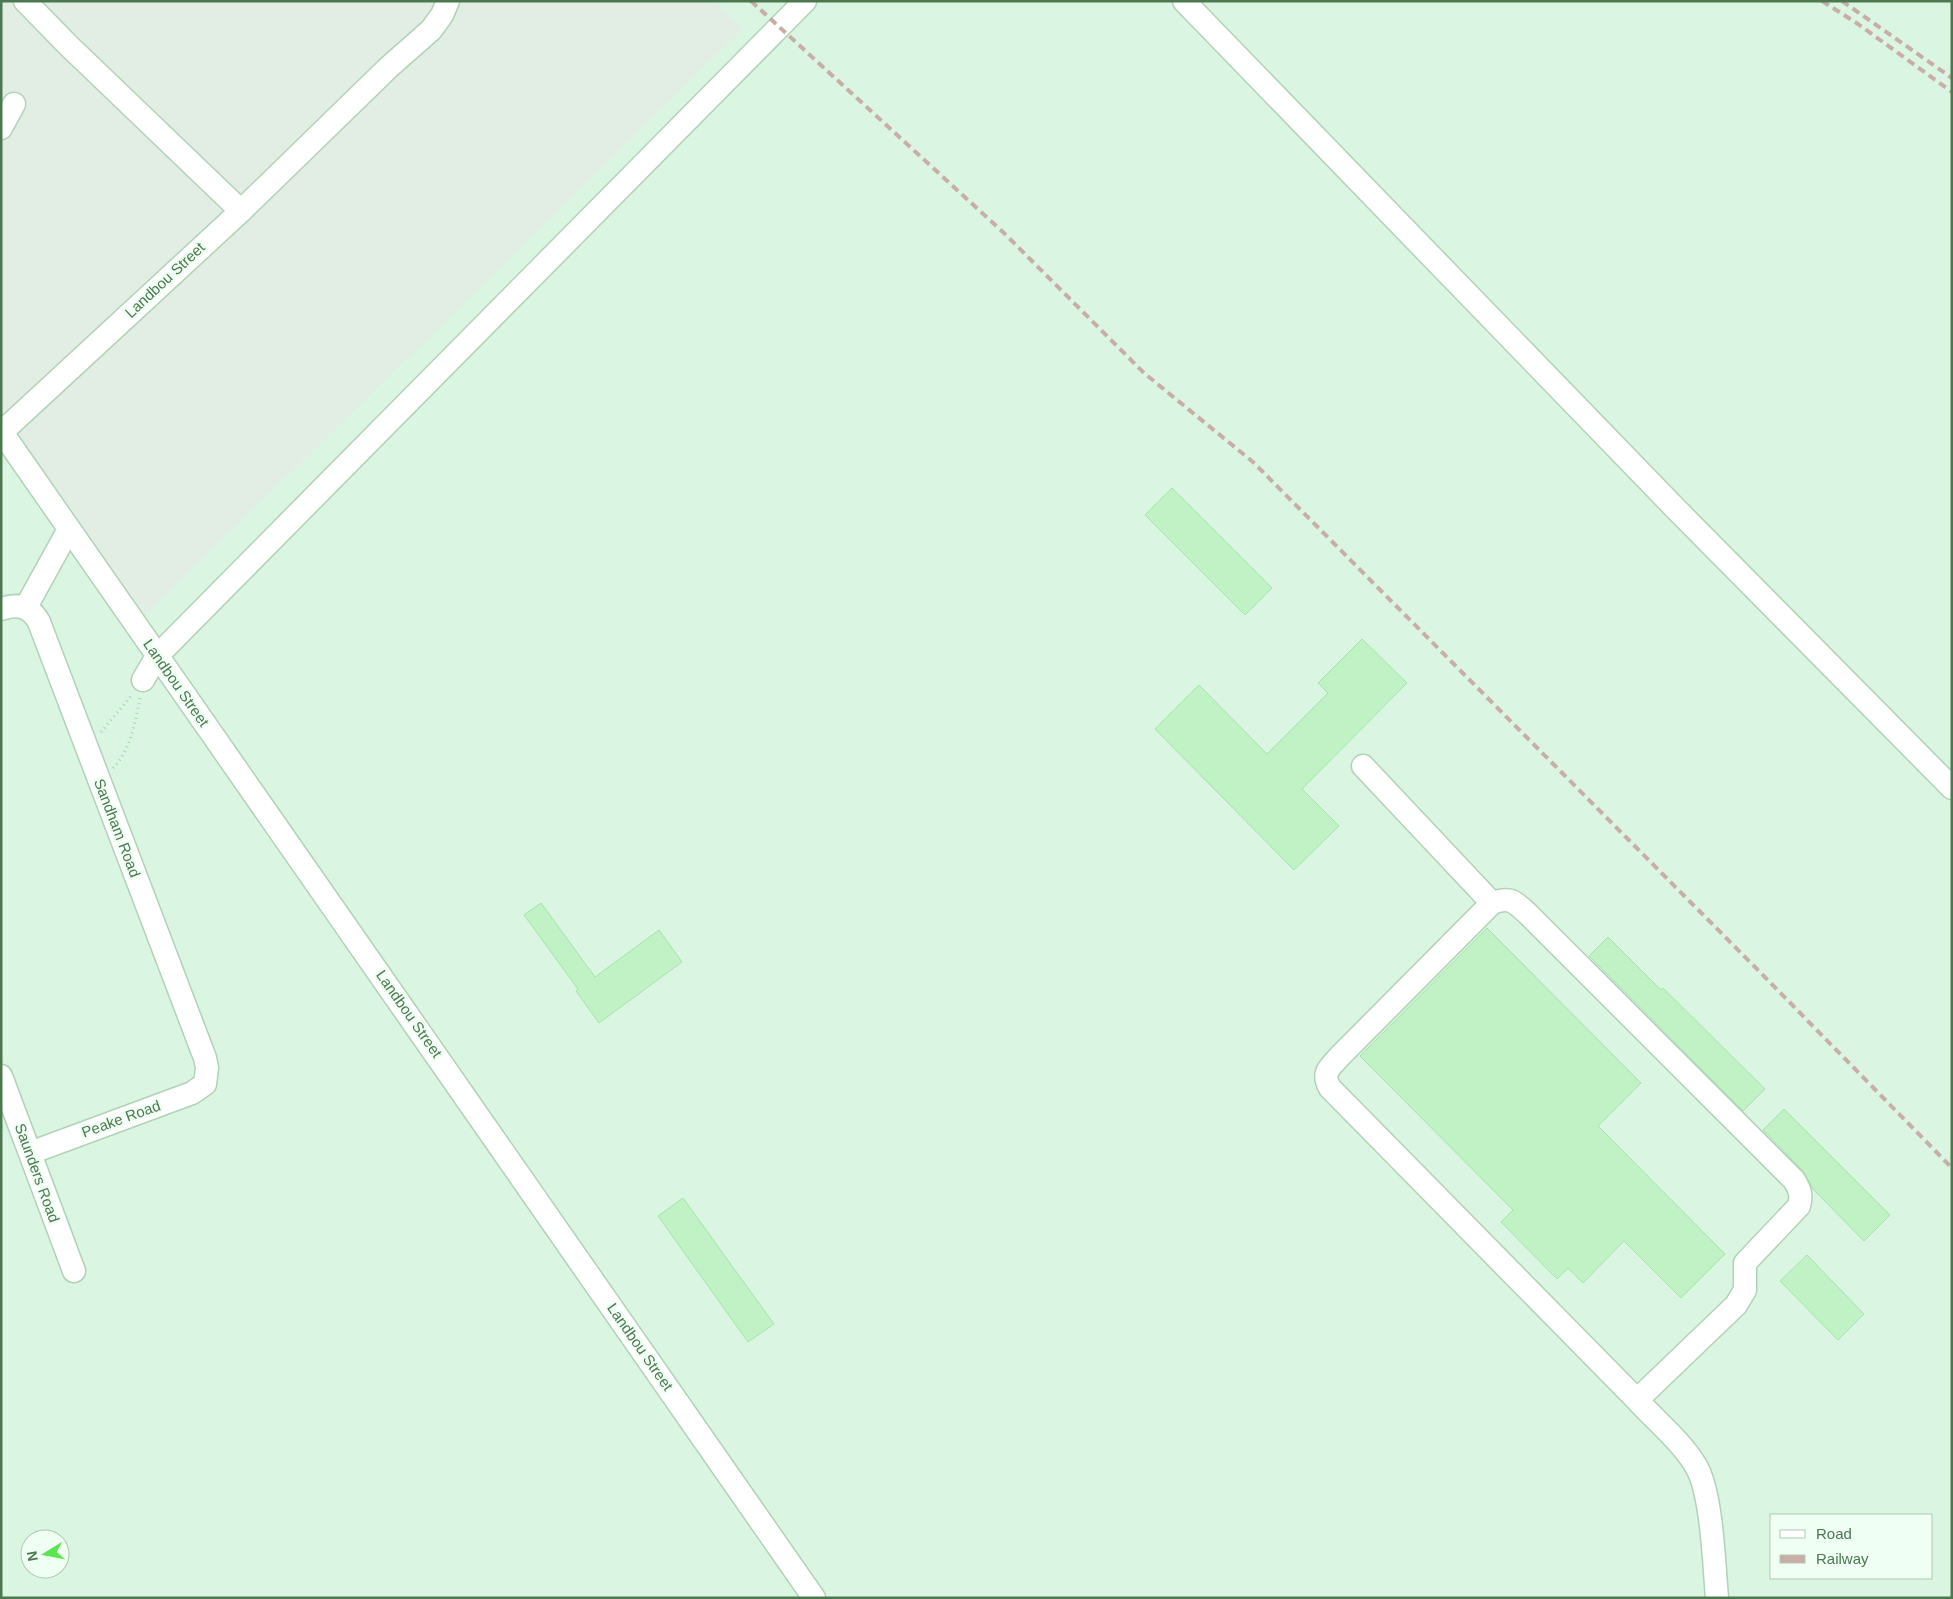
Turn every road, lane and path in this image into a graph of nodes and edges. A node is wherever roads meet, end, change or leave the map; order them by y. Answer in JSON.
{"nodes":[{"id":1,"x":26,"y":1,"type":"edge"},
{"id":2,"x":448,"y":1,"type":"edge"},
{"id":3,"x":805,"y":1,"type":"edge"},
{"id":4,"x":1184,"y":1,"type":"edge"},
{"id":5,"x":14,"y":104,"type":"dead end"},
{"id":6,"x":1,"y":128,"type":"edge"},
{"id":7,"x":241,"y":211,"type":"junction"},
{"id":8,"x":2,"y":431,"type":"edge"},
{"id":9,"x":69,"y":529,"type":"junction"},
{"id":10,"x":26,"y":607,"type":"junction"},
{"id":11,"x":1,"y":608,"type":"edge"},
{"id":12,"x":157,"y":656,"type":"junction"},
{"id":13,"x":143,"y":680,"type":"junction"},
{"id":14,"x":87,"y":748,"type":"junction"},
{"id":15,"x":1363,"y":766,"type":"dead end"},
{"id":16,"x":98,"y":779,"type":"junction"},
{"id":17,"x":1952,"y":788,"type":"edge"},
{"id":18,"x":1492,"y":903,"type":"junction"},
{"id":19,"x":1,"y":1076,"type":"edge"},
{"id":20,"x":206,"y":1077,"type":"joint"},
{"id":21,"x":30,"y":1153,"type":"junction"},
{"id":22,"x":74,"y":1271,"type":"dead end"},
{"id":23,"x":1637,"y":1400,"type":"junction"},
{"id":24,"x":814,"y":1598,"type":"edge"},
{"id":25,"x":1717,"y":1598,"type":"edge"}],
"edges":[{"from":1,"to":7,"type":"street"},
{"from":2,"to":7,"type":"street","name":"Landbou Street"},
{"from":3,"to":12,"type":"street"},
{"from":4,"to":17,"type":"street"},
{"from":5,"to":6,"type":"street"},
{"from":7,"to":8,"type":"street","name":"Landbou Street"},
{"from":8,"to":9,"type":"street","name":"Landbou Street"},
{"from":9,"to":10,"type":"street"},
{"from":9,"to":12,"type":"street","name":"Landbou Street"},
{"from":10,"to":11,"type":"street"},
{"from":10,"to":14,"type":"street","name":"Sandham Road"},
{"from":12,"to":13,"type":"street"},
{"from":12,"to":24,"type":"street","name":"Landbou Street"},
{"from":13,"to":14,"type":"path"},
{"from":13,"to":16,"type":"path"},
{"from":14,"to":16,"type":"street","name":"Sandham Road"},
{"from":15,"to":18,"type":"street"},
{"from":16,"to":20,"type":"street","name":"Sandham Road"},
{"from":18,"to":23,"type":"street"},
{"from":18,"to":23,"type":"street"},
{"from":19,"to":21,"type":"street","name":"Saunders Road"},
{"from":20,"to":21,"type":"street","name":"Peake Road"},
{"from":21,"to":22,"type":"street","name":"Saunders Road"},
{"from":23,"to":25,"type":"street"}]}
